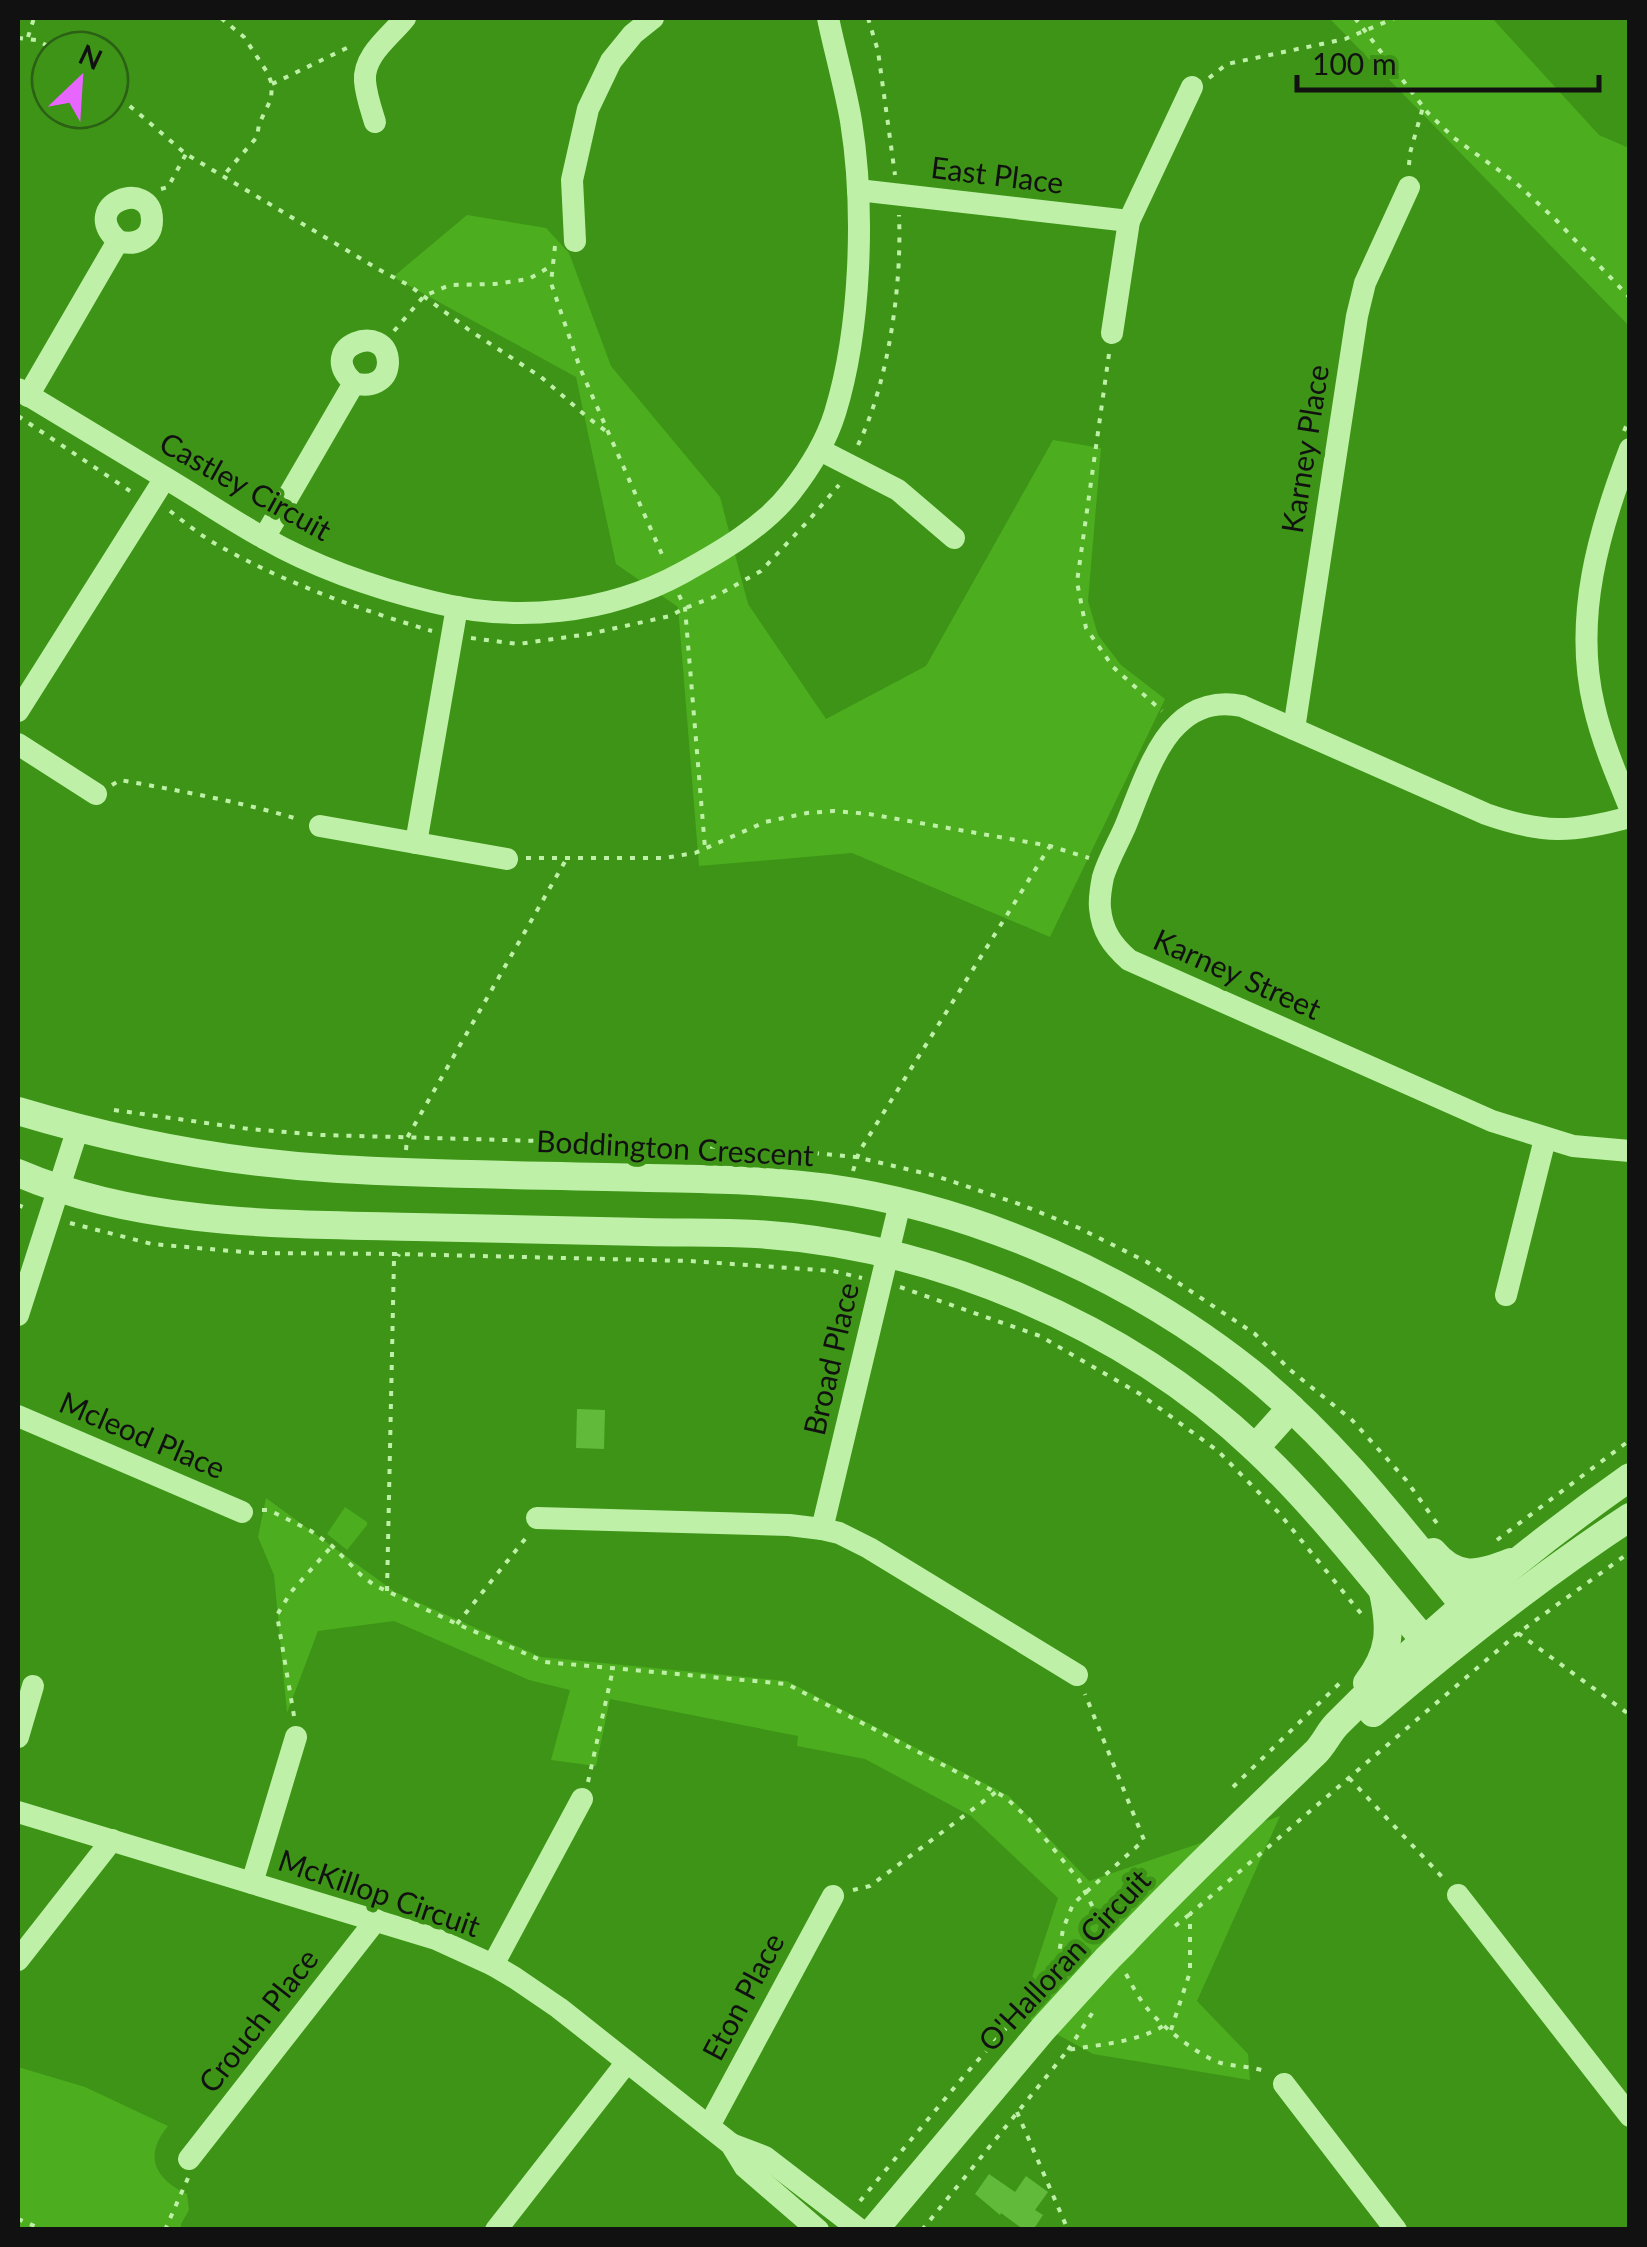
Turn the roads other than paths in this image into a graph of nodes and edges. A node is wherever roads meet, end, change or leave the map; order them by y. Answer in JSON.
{"nodes":[{"id":1,"x":405,"y":18,"type":"edge"},
{"id":2,"x":652,"y":18,"type":"edge"},
{"id":3,"x":828,"y":18,"type":"edge"},
{"id":4,"x":1192,"y":88,"type":"road end"},
{"id":5,"x":375,"y":122,"type":"dead end"},
{"id":6,"x":1409,"y":187,"type":"road end"},
{"id":7,"x":858,"y":190,"type":"junction"},
{"id":8,"x":135,"y":198,"type":"road end"},
{"id":9,"x":1129,"y":221,"type":"junction"},
{"id":10,"x":575,"y":241,"type":"road end"},
{"id":11,"x":1112,"y":333,"type":"road end"},
{"id":12,"x":381,"y":346,"type":"road end"},
{"id":13,"x":23,"y":392,"type":"edge"},
{"id":14,"x":1630,"y":448,"type":"edge"},
{"id":15,"x":820,"y":450,"type":"junction"},
{"id":16,"x":165,"y":478,"type":"junction"},
{"id":17,"x":264,"y":538,"type":"junction"},
{"id":18,"x":954,"y":538,"type":"dead end"},
{"id":19,"x":457,"y":608,"type":"junction"},
{"id":20,"x":18,"y":712,"type":"edge"},
{"id":21,"x":1294,"y":729,"type":"junction"},
{"id":22,"x":18,"y":744,"type":"edge"},
{"id":23,"x":96,"y":794,"type":"road end"},
{"id":24,"x":1630,"y":808,"type":"edge"},
{"id":25,"x":1630,"y":817,"type":"edge"},
{"id":26,"x":320,"y":826,"type":"road end"},
{"id":27,"x":416,"y":843,"type":"junction"},
{"id":28,"x":507,"y":859,"type":"road end"},
{"id":29,"x":18,"y":1111,"type":"edge"},
{"id":30,"x":78,"y":1128,"type":"junction"},
{"id":31,"x":1545,"y":1139,"type":"junction"},
{"id":32,"x":1630,"y":1151,"type":"edge"},
{"id":33,"x":23,"y":1176,"type":"edge"},
{"id":34,"x":59,"y":1188,"type":"junction"},
{"id":35,"x":900,"y":1203,"type":"junction"},
{"id":36,"x":884,"y":1268,"type":"junction"},
{"id":37,"x":1506,"y":1296,"type":"dead end"},
{"id":38,"x":18,"y":1315,"type":"edge"},
{"id":39,"x":1284,"y":1389,"type":"junction"},
{"id":40,"x":18,"y":1416,"type":"edge"},
{"id":41,"x":1236,"y":1443,"type":"junction"},
{"id":42,"x":1630,"y":1477,"type":"edge"},
{"id":43,"x":242,"y":1512,"type":"road end"},
{"id":44,"x":1630,"y":1516,"type":"edge"},
{"id":45,"x":537,"y":1518,"type":"road end"},
{"id":46,"x":1397,"y":1522,"type":"junction"},
{"id":47,"x":822,"y":1529,"type":"junction"},
{"id":48,"x":1530,"y":1553,"type":"junction"},
{"id":49,"x":1382,"y":1592,"type":"junction"},
{"id":50,"x":1472,"y":1616,"type":"junction"},
{"id":51,"x":1431,"y":1649,"type":"junction"},
{"id":52,"x":1077,"y":1676,"type":"road end"},
{"id":53,"x":32,"y":1686,"type":"dead end"},
{"id":54,"x":18,"y":1737,"type":"edge"},
{"id":55,"x":296,"y":1737,"type":"road end"},
{"id":56,"x":1326,"y":1739,"type":"junction"},
{"id":57,"x":582,"y":1799,"type":"road end"},
{"id":58,"x":18,"y":1812,"type":"edge"},
{"id":59,"x":112,"y":1840,"type":"junction"},
{"id":60,"x":252,"y":1883,"type":"junction"},
{"id":61,"x":1458,"y":1895,"type":"road end"},
{"id":62,"x":833,"y":1896,"type":"road end"},
{"id":63,"x":376,"y":1920,"type":"junction"},
{"id":64,"x":18,"y":1960,"type":"edge"},
{"id":65,"x":492,"y":1965,"type":"junction"},
{"id":66,"x":628,"y":2062,"type":"junction"},
{"id":67,"x":1284,"y":2084,"type":"road end"},
{"id":68,"x":1630,"y":2116,"type":"edge"},
{"id":69,"x":709,"y":2126,"type":"junction"},
{"id":70,"x":731,"y":2144,"type":"junction"},
{"id":71,"x":188,"y":2159,"type":"road end"},
{"id":72,"x":853,"y":2224,"type":"edge"},
{"id":73,"x":496,"y":2230,"type":"edge"},
{"id":74,"x":818,"y":2230,"type":"edge"},
{"id":75,"x":874,"y":2230,"type":"edge"},
{"id":76,"x":1396,"y":2230,"type":"edge"}],
"edges":[{"from":1,"to":5,"type":"street"},
{"from":2,"to":10,"type":"street"},
{"from":3,"to":7,"type":"street","name":"Castley Circuit"},
{"from":4,"to":9,"type":"street"},
{"from":6,"to":21,"type":"street","name":"Karney Place"},
{"from":7,"to":9,"type":"street","name":"East Place"},
{"from":7,"to":15,"type":"street","name":"Castley Circuit"},
{"from":8,"to":13,"type":"street"},
{"from":9,"to":11,"type":"street"},
{"from":12,"to":17,"type":"street"},
{"from":13,"to":16,"type":"street","name":"Castley Circuit"},
{"from":14,"to":24,"type":"street"},
{"from":15,"to":18,"type":"street"},
{"from":15,"to":19,"type":"street","name":"Castley Circuit"},
{"from":16,"to":17,"type":"street","name":"Castley Circuit"},
{"from":16,"to":20,"type":"street"},
{"from":17,"to":19,"type":"street","name":"Castley Circuit"},
{"from":19,"to":27,"type":"street"},
{"from":21,"to":25,"type":"street"},
{"from":21,"to":31,"type":"street","name":"Karney Street"},
{"from":22,"to":23,"type":"street"},
{"from":26,"to":27,"type":"street"},
{"from":27,"to":28,"type":"street"},
{"from":29,"to":30,"type":"street","name":"Boddington Crescent"},
{"from":30,"to":34,"type":"street"},
{"from":30,"to":35,"type":"street","name":"Boddington Crescent"},
{"from":31,"to":32,"type":"street","name":"Karney Street"},
{"from":31,"to":37,"type":"street"},
{"from":33,"to":34,"type":"street"},
{"from":34,"to":36,"type":"street"},
{"from":34,"to":38,"type":"street"},
{"from":35,"to":36,"type":"street","name":"Broad Place"},
{"from":35,"to":39,"type":"street","name":"Boddington Crescent"},
{"from":36,"to":41,"type":"street"},
{"from":36,"to":47,"type":"street","name":"Broad Place"},
{"from":39,"to":41,"type":"street"},
{"from":39,"to":46,"type":"street","name":"Boddington Crescent"},
{"from":40,"to":43,"type":"street","name":"Mcleod Place"},
{"from":41,"to":49,"type":"street"},
{"from":42,"to":48,"type":"street","name":"O'Halloran Circuit"},
{"from":44,"to":50,"type":"street","name":"O'Halloran Circuit"},
{"from":45,"to":47,"type":"street"},
{"from":46,"to":48,"type":"street"},
{"from":46,"to":50,"type":"street","name":"Boddington Crescent"},
{"from":47,"to":52,"type":"street"},
{"from":48,"to":50,"type":"street","name":"O'Halloran Circuit"},
{"from":49,"to":51,"type":"street"},
{"from":49,"to":56,"type":"street"},
{"from":50,"to":51,"type":"street","name":"O'Halloran Circuit"},
{"from":51,"to":56,"type":"street","name":"O'Halloran Circuit"},
{"from":53,"to":54,"type":"street"},
{"from":55,"to":60,"type":"street"},
{"from":56,"to":75,"type":"street","name":"O'Halloran Circuit"},
{"from":57,"to":65,"type":"street"},
{"from":58,"to":59,"type":"street","name":"McKillop Circuit"},
{"from":59,"to":60,"type":"street","name":"McKillop Circuit"},
{"from":59,"to":64,"type":"street"},
{"from":60,"to":63,"type":"street","name":"McKillop Circuit"},
{"from":61,"to":68,"type":"street"},
{"from":62,"to":69,"type":"street","name":"Eton Place"},
{"from":63,"to":65,"type":"street","name":"McKillop Circuit"},
{"from":63,"to":71,"type":"street","name":"Crouch Place"},
{"from":65,"to":66,"type":"street","name":"McKillop Circuit"},
{"from":66,"to":69,"type":"street","name":"McKillop Circuit"},
{"from":66,"to":73,"type":"street"},
{"from":67,"to":76,"type":"street"},
{"from":69,"to":70,"type":"street","name":"McKillop Circuit"},
{"from":70,"to":72,"type":"street","name":"McKillop Circuit"},
{"from":70,"to":74,"type":"street","name":"McKillop Circuit"}]}
